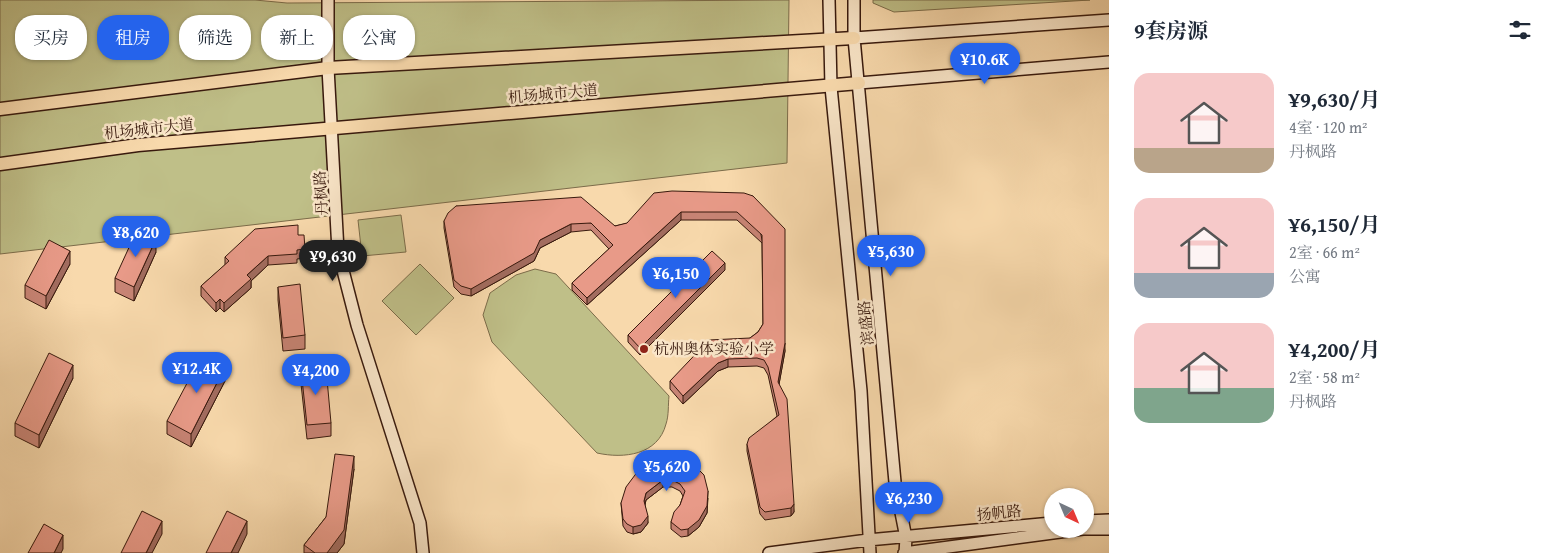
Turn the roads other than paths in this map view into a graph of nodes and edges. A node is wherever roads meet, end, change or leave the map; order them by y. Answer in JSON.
{"nodes":[{"id":1,"x":328,"y":0,"type":"edge"},
{"id":2,"x":829,"y":0,"type":"edge"},
{"id":3,"x":854,"y":0,"type":"edge"},
{"id":4,"x":1109,"y":20,"type":"edge"},
{"id":5,"x":854,"y":38,"type":"junction"},
{"id":6,"x":828,"y":39,"type":"junction"},
{"id":7,"x":1109,"y":62,"type":"edge"},
{"id":8,"x":328,"y":68,"type":"junction"},
{"id":9,"x":859,"y":83,"type":"junction"},
{"id":10,"x":831,"y":87,"type":"junction"},
{"id":11,"x":0,"y":109,"type":"edge"},
{"id":12,"x":333,"y":129,"type":"junction"},
{"id":13,"x":0,"y":164,"type":"edge"},
{"id":14,"x":1109,"y":520,"type":"edge"},
{"id":15,"x":1094,"y":521,"type":"edge"},
{"id":16,"x":1044,"y":524,"type":"edge"},
{"id":17,"x":1109,"y":529,"type":"edge"},
{"id":18,"x":906,"y":538,"type":"junction"},
{"id":19,"x":868,"y":540,"type":"junction"},
{"id":20,"x":423,"y":553,"type":"edge"},
{"id":21,"x":769,"y":553,"type":"edge"},
{"id":22,"x":870,"y":553,"type":"edge"},
{"id":23,"x":905,"y":553,"type":"edge"}],
"edges":[{"from":1,"to":8,"type":"main road","name":"丹枫路"},
{"from":2,"to":6,"type":"main road","name":"滨盛路"},
{"from":3,"to":5,"type":"main road","name":"滨盛路"},
{"from":4,"to":5,"type":"main road"},
{"from":5,"to":6,"type":"main road"},
{"from":5,"to":9,"type":"main road","name":"滨盛路"},
{"from":6,"to":8,"type":"main road"},
{"from":6,"to":10,"type":"main road","name":"滨盛路"},
{"from":7,"to":9,"type":"main road","name":"机场城市大道"},
{"from":8,"to":11,"type":"main road"},
{"from":8,"to":12,"type":"main road","name":"丹枫路"},
{"from":9,"to":10,"type":"main road","name":"机场城市大道"},
{"from":9,"to":18,"type":"main road","name":"滨盛路"},
{"from":10,"to":12,"type":"main road","name":"机场城市大道"},
{"from":10,"to":19,"type":"main road","name":"滨盛路"},
{"from":12,"to":13,"type":"main road","name":"机场城市大道"},
{"from":12,"to":20,"type":"main road","name":"丹枫路"},
{"from":14,"to":15,"type":"main road"},
{"from":16,"to":18,"type":"main road","name":"扬帆路"},
{"from":17,"to":23,"type":"main road"},
{"from":18,"to":19,"type":"main road","name":"扬帆路"},
{"from":18,"to":23,"type":"main road","name":"滨盛路"},
{"from":19,"to":21,"type":"main road","name":"扬帆路"},
{"from":19,"to":22,"type":"main road","name":"滨盛路"}]}
